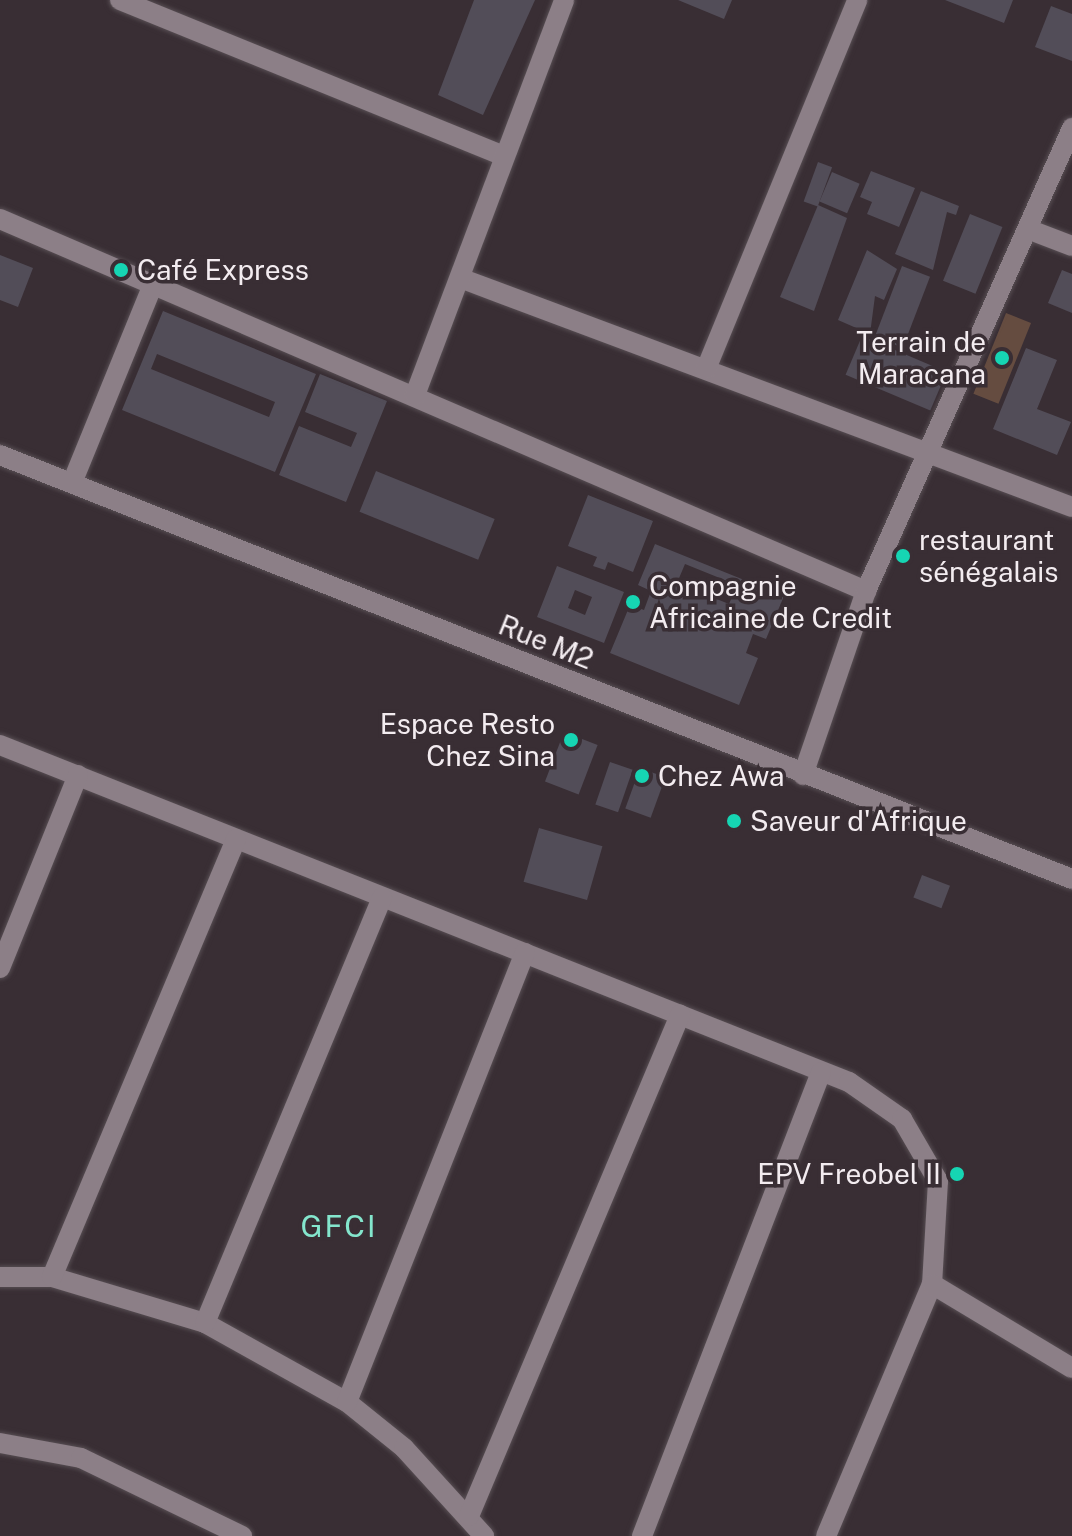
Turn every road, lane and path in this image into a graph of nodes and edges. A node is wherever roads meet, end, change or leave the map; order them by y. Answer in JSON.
{"nodes":[{"id":1,"x":120,"y":0,"type":"edge"},
{"id":2,"x":564,"y":0,"type":"edge"},
{"id":3,"x":857,"y":0,"type":"edge"},
{"id":4,"x":1072,"y":128,"type":"edge"},
{"id":5,"x":505,"y":156,"type":"junction"},
{"id":6,"x":0,"y":219,"type":"edge"},
{"id":7,"x":1030,"y":230,"type":"junction"},
{"id":8,"x":1072,"y":246,"type":"edge"},
{"id":9,"x":460,"y":278,"type":"junction"},
{"id":10,"x":154,"y":282,"type":"junction"},
{"id":11,"x":706,"y":369,"type":"junction"},
{"id":12,"x":415,"y":395,"type":"junction"},
{"id":13,"x":930,"y":451,"type":"junction"},
{"id":14,"x":0,"y":455,"type":"edge"},
{"id":15,"x":72,"y":483,"type":"junction"},
{"id":16,"x":1072,"y":507,"type":"edge"},
{"id":17,"x":866,"y":591,"type":"junction"},
{"id":18,"x":0,"y":745,"type":"edge"},
{"id":19,"x":78,"y":775,"type":"junction"},
{"id":20,"x":803,"y":775,"type":"junction"},
{"id":21,"x":236,"y":839,"type":"junction"},
{"id":22,"x":1072,"y":879,"type":"edge"},
{"id":23,"x":382,"y":897,"type":"junction"},
{"id":24,"x":525,"y":953,"type":"junction"},
{"id":25,"x":0,"y":968,"type":"edge"},
{"id":26,"x":680,"y":1015,"type":"junction"},
{"id":27,"x":821,"y":1072,"type":"junction"},
{"id":28,"x":0,"y":1277,"type":"edge"},
{"id":29,"x":52,"y":1277,"type":"junction"},
{"id":30,"x":932,"y":1284,"type":"junction"},
{"id":31,"x":205,"y":1323,"type":"junction"},
{"id":32,"x":1072,"y":1368,"type":"edge"},
{"id":33,"x":347,"y":1402,"type":"junction"},
{"id":34,"x":0,"y":1443,"type":"edge"},
{"id":35,"x":469,"y":1516,"type":"junction"},
{"id":36,"x":242,"y":1536,"type":"edge"},
{"id":37,"x":484,"y":1536,"type":"edge"},
{"id":38,"x":642,"y":1536,"type":"edge"},
{"id":39,"x":826,"y":1536,"type":"edge"}],
"edges":[{"from":1,"to":5,"type":"street"},
{"from":2,"to":5,"type":"street"},
{"from":3,"to":11,"type":"street"},
{"from":4,"to":7,"type":"street"},
{"from":5,"to":9,"type":"street"},
{"from":6,"to":10,"type":"street"},
{"from":7,"to":8,"type":"street"},
{"from":7,"to":13,"type":"street"},
{"from":9,"to":11,"type":"street"},
{"from":9,"to":12,"type":"street"},
{"from":10,"to":12,"type":"street"},
{"from":10,"to":15,"type":"street"},
{"from":11,"to":13,"type":"street"},
{"from":12,"to":17,"type":"street"},
{"from":13,"to":16,"type":"street"},
{"from":13,"to":17,"type":"street"},
{"from":14,"to":15,"type":"street","name":"Rue M2"},
{"from":15,"to":20,"type":"street","name":"Rue M2"},
{"from":17,"to":20,"type":"street"},
{"from":18,"to":19,"type":"street"},
{"from":19,"to":21,"type":"street"},
{"from":19,"to":25,"type":"street"},
{"from":20,"to":22,"type":"street","name":"Rue M2"},
{"from":21,"to":23,"type":"street"},
{"from":21,"to":29,"type":"street"},
{"from":23,"to":24,"type":"street"},
{"from":23,"to":31,"type":"street"},
{"from":24,"to":26,"type":"street"},
{"from":24,"to":33,"type":"street"},
{"from":26,"to":27,"type":"street"},
{"from":26,"to":35,"type":"street"},
{"from":27,"to":30,"type":"street"},
{"from":27,"to":38,"type":"street"},
{"from":28,"to":29,"type":"street"},
{"from":29,"to":31,"type":"street"},
{"from":30,"to":32,"type":"street"},
{"from":30,"to":39,"type":"street"},
{"from":31,"to":33,"type":"street"},
{"from":33,"to":35,"type":"street"},
{"from":34,"to":36,"type":"street"},
{"from":35,"to":37,"type":"street"}]}
